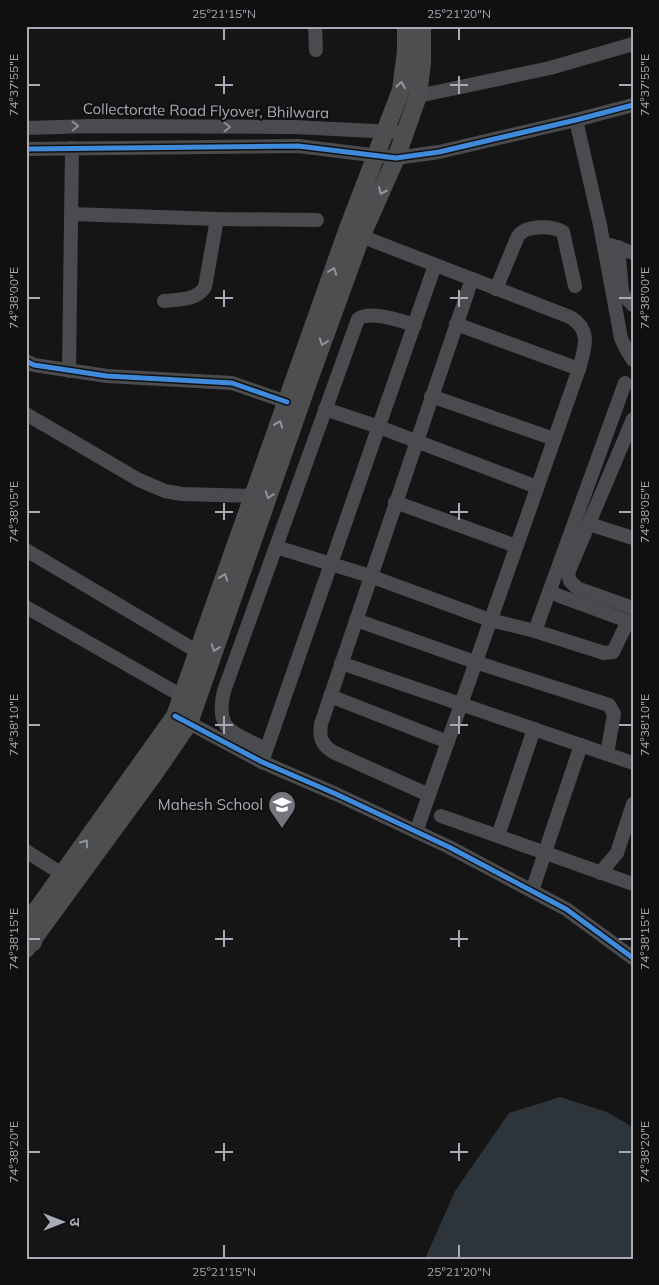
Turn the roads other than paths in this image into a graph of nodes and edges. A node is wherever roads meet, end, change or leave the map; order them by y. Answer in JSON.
{"nodes":[{"id":1,"x":315,"y":26,"type":"edge"},
{"id":2,"x":406,"y":26,"type":"edge"},
{"id":3,"x":422,"y":26,"type":"edge"},
{"id":4,"x":633,"y":44,"type":"edge"},
{"id":5,"x":316,"y":50,"type":"dead end"},
{"id":6,"x":418,"y":96,"type":"junction"},
{"id":7,"x":629,"y":110,"type":"edge"},
{"id":8,"x":576,"y":120,"type":"junction"},
{"id":9,"x":26,"y":128,"type":"edge"},
{"id":10,"x":385,"y":131,"type":"junction"},
{"id":11,"x":405,"y":134,"type":"junction"},
{"id":12,"x":72,"y":148,"type":"junction"},
{"id":13,"x":26,"y":149,"type":"edge"},
{"id":14,"x":375,"y":156,"type":"junction"},
{"id":15,"x":396,"y":158,"type":"junction"},
{"id":16,"x":71,"y":214,"type":"junction"},
{"id":17,"x":217,"y":219,"type":"junction"},
{"id":18,"x":317,"y":220,"type":"dead end"},
{"id":19,"x":354,"y":234,"type":"junction"},
{"id":20,"x":603,"y":242,"type":"junction"},
{"id":21,"x":618,"y":248,"type":"junction"},
{"id":22,"x":633,"y":254,"type":"edge"},
{"id":23,"x":435,"y":265,"type":"junction"},
{"id":24,"x":472,"y":279,"type":"junction"},
{"id":25,"x":575,"y":286,"type":"dead end"},
{"id":26,"x":496,"y":288,"type":"junction"},
{"id":27,"x":164,"y":301,"type":"dead end"},
{"id":28,"x":633,"y":304,"type":"edge"},
{"id":29,"x":456,"y":324,"type":"junction"},
{"id":30,"x":415,"y":325,"type":"junction"},
{"id":31,"x":633,"y":360,"type":"edge"},
{"id":32,"x":26,"y":361,"type":"edge"},
{"id":33,"x":579,"y":369,"type":"junction"},
{"id":34,"x":69,"y":371,"type":"junction"},
{"id":35,"x":625,"y":383,"type":"dead end"},
{"id":36,"x":431,"y":396,"type":"junction"},
{"id":37,"x":287,"y":402,"type":"junction"},
{"id":38,"x":326,"y":409,"type":"junction"},
{"id":39,"x":26,"y":414,"type":"edge"},
{"id":40,"x":633,"y":419,"type":"edge"},
{"id":41,"x":379,"y":427,"type":"junction"},
{"id":42,"x":629,"y":438,"type":"edge"},
{"id":43,"x":554,"y":439,"type":"junction"},
{"id":44,"x":416,"y":442,"type":"junction"},
{"id":45,"x":537,"y":487,"type":"junction"},
{"id":46,"x":253,"y":496,"type":"junction"},
{"id":47,"x":396,"y":502,"type":"junction"},
{"id":48,"x":589,"y":524,"type":"junction"},
{"id":49,"x":633,"y":538,"type":"edge"},
{"id":50,"x":516,"y":546,"type":"junction"},
{"id":51,"x":276,"y":547,"type":"junction"},
{"id":52,"x":26,"y":550,"type":"edge"},
{"id":53,"x":330,"y":565,"type":"junction"},
{"id":54,"x":370,"y":576,"type":"junction"},
{"id":55,"x":549,"y":592,"type":"junction"},
{"id":56,"x":26,"y":607,"type":"edge"},
{"id":57,"x":633,"y":608,"type":"edge"},
{"id":58,"x":356,"y":620,"type":"junction"},
{"id":59,"x":490,"y":620,"type":"junction"},
{"id":60,"x":630,"y":622,"type":"edge"},
{"id":61,"x":534,"y":631,"type":"junction"},
{"id":62,"x":198,"y":652,"type":"junction"},
{"id":63,"x":476,"y":662,"type":"junction"},
{"id":64,"x":341,"y":663,"type":"junction"},
{"id":65,"x":182,"y":696,"type":"junction"},
{"id":66,"x":330,"y":696,"type":"junction"},
{"id":67,"x":461,"y":705,"type":"junction"},
{"id":68,"x":182,"y":719,"type":"junction"},
{"id":69,"x":534,"y":729,"type":"junction"},
{"id":70,"x":448,"y":742,"type":"junction"},
{"id":71,"x":581,"y":745,"type":"junction"},
{"id":72,"x":607,"y":754,"type":"junction"},
{"id":73,"x":264,"y":756,"type":"junction"},
{"id":74,"x":633,"y":763,"type":"edge"},
{"id":75,"x":429,"y":795,"type":"junction"},
{"id":76,"x":633,"y":804,"type":"edge"},
{"id":77,"x":441,"y":816,"type":"dead end"},
{"id":78,"x":416,"y":832,"type":"junction"},
{"id":79,"x":498,"y":836,"type":"junction"},
{"id":80,"x":26,"y":851,"type":"edge"},
{"id":81,"x":546,"y":853,"type":"junction"},
{"id":82,"x":600,"y":873,"type":"junction"},
{"id":83,"x":62,"y":874,"type":"junction"},
{"id":84,"x":633,"y":884,"type":"edge"},
{"id":85,"x":532,"y":891,"type":"junction"},
{"id":86,"x":28,"y":938,"type":"edge"},
{"id":87,"x":633,"y":958,"type":"edge"}],
"edges":[{"from":1,"to":5,"type":"street"},
{"from":10,"to":2,"type":"main road","one_way":true},
{"from":3,"to":6,"type":"main road"},
{"from":4,"to":6,"type":"street"},
{"from":6,"to":11,"type":"main road"},
{"from":7,"to":8,"type":"street"},
{"from":8,"to":15,"type":"street"},
{"from":8,"to":20,"type":"street"},
{"from":9,"to":10,"type":"street","name":"Collectorate Road Flyover, Bhilwara","one_way":true},
{"from":10,"to":11,"type":"street","name":"Collectorate Road Flyover, Bhilwara"},
{"from":10,"to":14,"type":"main road"},
{"from":11,"to":15,"type":"main road"},
{"from":12,"to":13,"type":"street"},
{"from":12,"to":14,"type":"street"},
{"from":12,"to":16,"type":"street"},
{"from":14,"to":15,"type":"street"},
{"from":14,"to":19,"type":"main road"},
{"from":15,"to":19,"type":"main road","one_way":true},
{"from":16,"to":17,"type":"street"},
{"from":16,"to":34,"type":"street"},
{"from":17,"to":18,"type":"street"},
{"from":17,"to":27,"type":"street"},
{"from":19,"to":23,"type":"street"},
{"from":37,"to":19,"type":"main road","one_way":true},
{"from":19,"to":68,"type":"main road","one_way":true},
{"from":20,"to":21,"type":"street"},
{"from":20,"to":31,"type":"street"},
{"from":21,"to":22,"type":"street"},
{"from":21,"to":28,"type":"street"},
{"from":23,"to":24,"type":"street"},
{"from":23,"to":30,"type":"street"},
{"from":24,"to":26,"type":"street"},
{"from":24,"to":29,"type":"street"},
{"from":25,"to":26,"type":"street"},
{"from":26,"to":33,"type":"street"},
{"from":29,"to":33,"type":"street"},
{"from":29,"to":36,"type":"street"},
{"from":30,"to":38,"type":"street"},
{"from":30,"to":41,"type":"street"},
{"from":32,"to":34,"type":"street"},
{"from":33,"to":43,"type":"street"},
{"from":34,"to":37,"type":"street"},
{"from":35,"to":55,"type":"street"},
{"from":36,"to":43,"type":"street"},
{"from":36,"to":44,"type":"street"},
{"from":46,"to":37,"type":"main road","one_way":true},
{"from":38,"to":41,"type":"street"},
{"from":38,"to":51,"type":"street"},
{"from":39,"to":46,"type":"street"},
{"from":40,"to":42,"type":"street"},
{"from":41,"to":44,"type":"street"},
{"from":41,"to":53,"type":"street"},
{"from":42,"to":48,"type":"street"},
{"from":43,"to":45,"type":"street"},
{"from":44,"to":45,"type":"street"},
{"from":44,"to":47,"type":"street"},
{"from":45,"to":50,"type":"street"},
{"from":62,"to":46,"type":"main road","one_way":true},
{"from":47,"to":50,"type":"street"},
{"from":47,"to":54,"type":"street"},
{"from":48,"to":49,"type":"street"},
{"from":48,"to":57,"type":"street"},
{"from":50,"to":59,"type":"street"},
{"from":51,"to":53,"type":"street"},
{"from":51,"to":73,"type":"street"},
{"from":52,"to":62,"type":"street"},
{"from":53,"to":54,"type":"street"},
{"from":53,"to":73,"type":"street"},
{"from":54,"to":58,"type":"street"},
{"from":54,"to":59,"type":"street"},
{"from":55,"to":60,"type":"street"},
{"from":55,"to":61,"type":"street"},
{"from":56,"to":65,"type":"street"},
{"from":58,"to":63,"type":"street"},
{"from":58,"to":64,"type":"street"},
{"from":59,"to":61,"type":"street"},
{"from":59,"to":63,"type":"street"},
{"from":60,"to":61,"type":"street"},
{"from":62,"to":65,"type":"main road"},
{"from":63,"to":67,"type":"street"},
{"from":63,"to":72,"type":"street"},
{"from":64,"to":66,"type":"street"},
{"from":64,"to":67,"type":"street"},
{"from":65,"to":68,"type":"main road"},
{"from":66,"to":70,"type":"street"},
{"from":66,"to":75,"type":"street"},
{"from":67,"to":69,"type":"street"},
{"from":67,"to":70,"type":"street"},
{"from":68,"to":73,"type":"street"},
{"from":83,"to":68,"type":"main road","one_way":true},
{"from":68,"to":86,"type":"main road"},
{"from":69,"to":71,"type":"street"},
{"from":69,"to":79,"type":"street"},
{"from":70,"to":75,"type":"street"},
{"from":71,"to":72,"type":"street"},
{"from":71,"to":81,"type":"street"},
{"from":72,"to":74,"type":"street"},
{"from":73,"to":78,"type":"street"},
{"from":75,"to":78,"type":"street"},
{"from":76,"to":82,"type":"street"},
{"from":77,"to":79,"type":"street"},
{"from":78,"to":85,"type":"street"},
{"from":79,"to":81,"type":"street"},
{"from":80,"to":83,"type":"street"},
{"from":81,"to":82,"type":"street"},
{"from":81,"to":85,"type":"street"},
{"from":82,"to":84,"type":"street"},
{"from":83,"to":86,"type":"main road"},
{"from":85,"to":87,"type":"street"}]}
